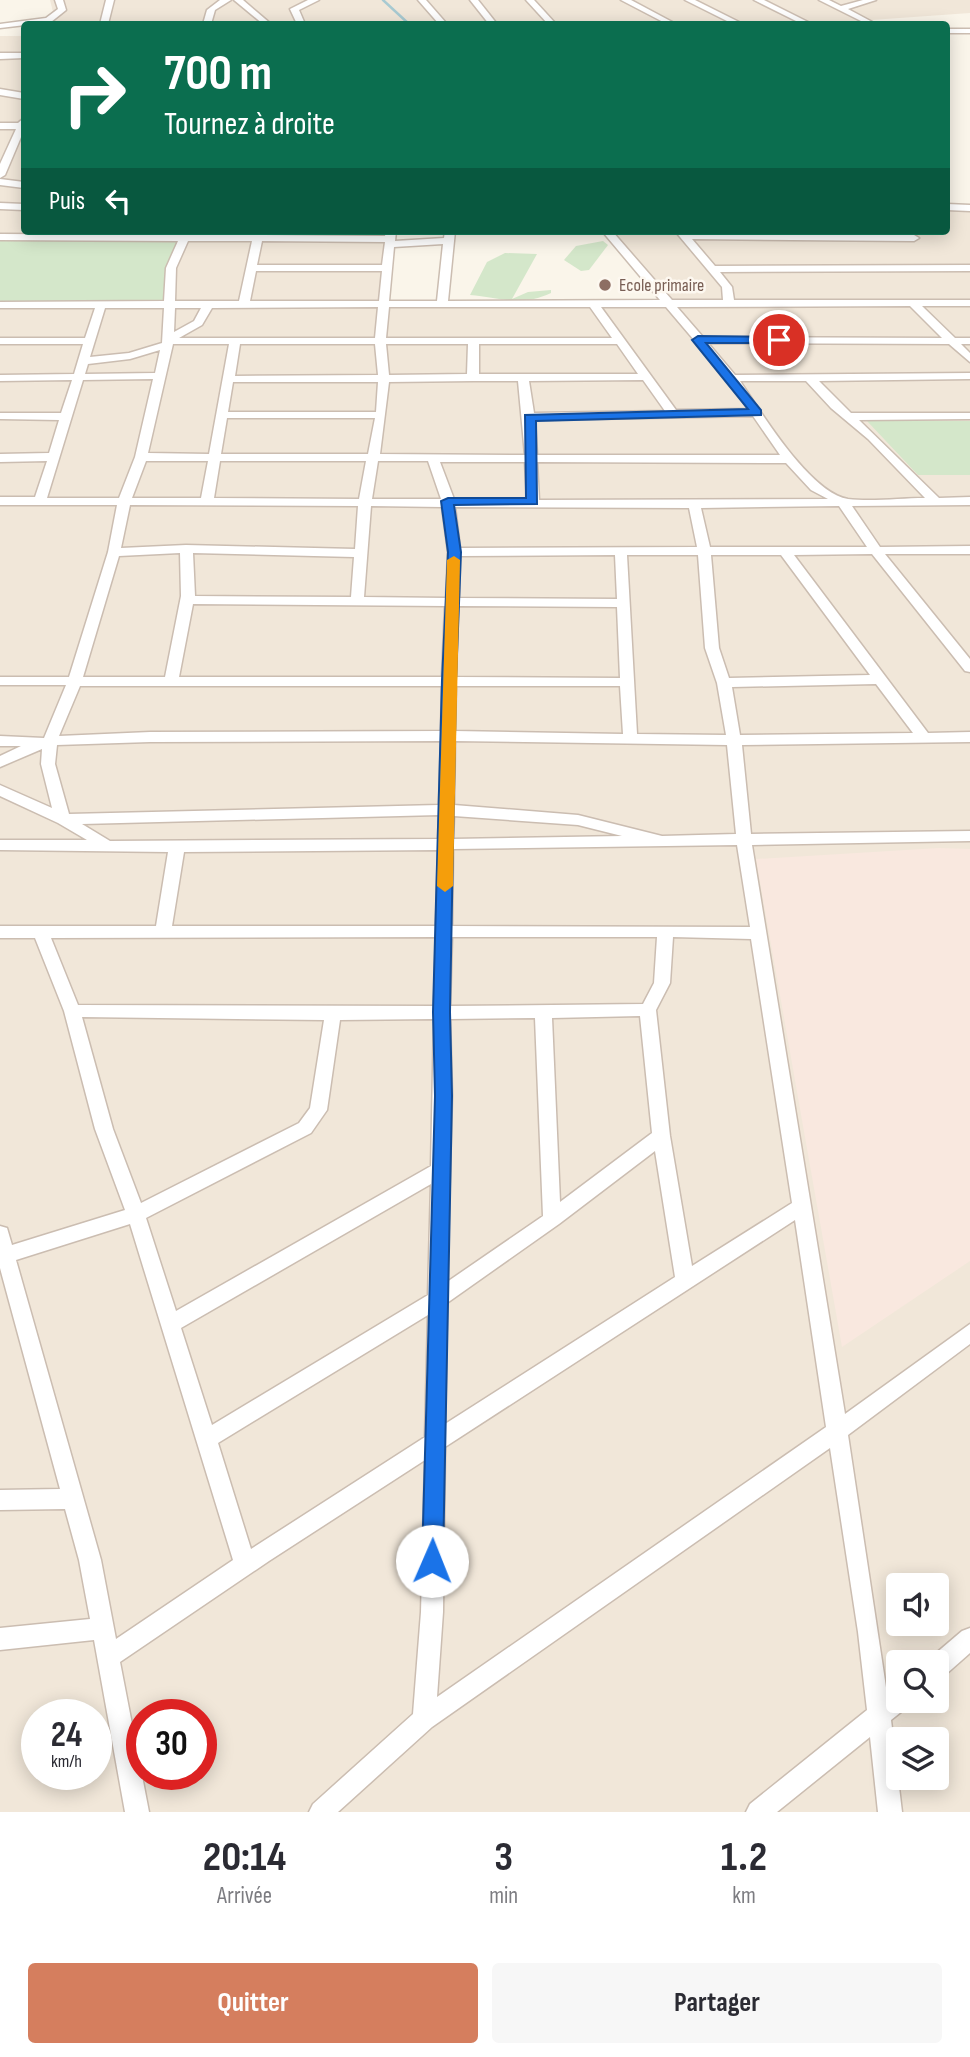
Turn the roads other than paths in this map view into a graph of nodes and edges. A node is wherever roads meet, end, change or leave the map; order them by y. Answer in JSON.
{"nodes":[{"id":1,"x":59,"y":0,"type":"edge"},
{"id":2,"x":110,"y":0,"type":"edge"},
{"id":3,"x":227,"y":0,"type":"edge"},
{"id":4,"x":238,"y":0,"type":"edge"},
{"id":5,"x":315,"y":0,"type":"edge"},
{"id":6,"x":422,"y":0,"type":"edge"},
{"id":7,"x":474,"y":0,"type":"edge"},
{"id":8,"x":530,"y":0,"type":"edge"},
{"id":9,"x":625,"y":0,"type":"edge"},
{"id":10,"x":690,"y":0,"type":"edge"},
{"id":11,"x":758,"y":0,"type":"edge"},
{"id":12,"x":823,"y":0,"type":"edge"},
{"id":13,"x":872,"y":0,"type":"edge"},
{"id":14,"x":842,"y":8,"type":"junction"},
{"id":15,"x":34,"y":21,"type":"edge"},
{"id":16,"x":105,"y":21,"type":"edge"},
{"id":17,"x":207,"y":21,"type":"edge"},
{"id":18,"x":263,"y":21,"type":"edge"},
{"id":19,"x":300,"y":21,"type":"edge"},
{"id":20,"x":440,"y":21,"type":"edge"},
{"id":21,"x":492,"y":21,"type":"edge"},
{"id":22,"x":549,"y":21,"type":"edge"},
{"id":23,"x":666,"y":21,"type":"edge"},
{"id":24,"x":733,"y":21,"type":"edge"},
{"id":25,"x":802,"y":21,"type":"edge"},
{"id":26,"x":867,"y":21,"type":"edge"},
{"id":27,"x":21,"y":23,"type":"edge"},
{"id":28,"x":0,"y":25,"type":"edge"},
{"id":29,"x":950,"y":31,"type":"edge"},
{"id":30,"x":970,"y":31,"type":"edge"},
{"id":31,"x":21,"y":33,"type":"edge"},
{"id":32,"x":0,"y":56,"type":"edge"},
{"id":33,"x":21,"y":56,"type":"edge"},
{"id":34,"x":0,"y":92,"type":"edge"},
{"id":35,"x":21,"y":96,"type":"edge"},
{"id":36,"x":21,"y":124,"type":"edge"},
{"id":37,"x":0,"y":126,"type":"edge"},
{"id":38,"x":21,"y":130,"type":"edge"},
{"id":39,"x":0,"y":152,"type":"edge"},
{"id":40,"x":11,"y":152,"type":"junction"},
{"id":41,"x":21,"y":152,"type":"edge"},
{"id":42,"x":0,"y":174,"type":"edge"},
{"id":43,"x":0,"y":182,"type":"edge"},
{"id":44,"x":21,"y":185,"type":"edge"},
{"id":45,"x":0,"y":206,"type":"edge"},
{"id":46,"x":21,"y":207,"type":"edge"},
{"id":47,"x":950,"y":208,"type":"edge"},
{"id":48,"x":970,"y":208,"type":"edge"},
{"id":49,"x":125,"y":235,"type":"edge"},
{"id":50,"x":187,"y":235,"type":"edge"},
{"id":51,"x":258,"y":235,"type":"edge"},
{"id":52,"x":276,"y":235,"type":"edge"},
{"id":53,"x":339,"y":235,"type":"edge"},
{"id":54,"x":610,"y":235,"type":"edge"},
{"id":55,"x":684,"y":235,"type":"edge"},
{"id":56,"x":859,"y":235,"type":"edge"},
{"id":57,"x":450,"y":236,"type":"edge"},
{"id":58,"x":0,"y":237,"type":"edge"},
{"id":59,"x":330,"y":238,"type":"junction"},
{"id":60,"x":391,"y":238,"type":"edge"},
{"id":61,"x":918,"y":249,"type":"edge"},
{"id":62,"x":251,"y":268,"type":"junction"},
{"id":63,"x":388,"y":268,"type":"junction"},
{"id":64,"x":970,"y":268,"type":"edge"},
{"id":65,"x":712,"y":269,"type":"junction"},
{"id":66,"x":383,"y":303,"type":"junction"},
{"id":67,"x":914,"y":303,"type":"junction"},
{"id":68,"x":970,"y":303,"type":"edge"},
{"id":69,"x":171,"y":304,"type":"junction"},
{"id":70,"x":209,"y":304,"type":"junction"},
{"id":71,"x":244,"y":304,"type":"junction"},
{"id":72,"x":442,"y":304,"type":"junction"},
{"id":73,"x":727,"y":304,"type":"junction"},
{"id":74,"x":0,"y":305,"type":"edge"},
{"id":75,"x":101,"y":305,"type":"junction"},
{"id":76,"x":594,"y":305,"type":"junction"},
{"id":77,"x":671,"y":305,"type":"junction"},
{"id":78,"x":198,"y":323,"type":"junction"},
{"id":79,"x":380,"y":340,"type":"junction"},
{"id":80,"x":698,"y":340,"type":"junction"},
{"id":81,"x":0,"y":341,"type":"edge"},
{"id":82,"x":89,"y":341,"type":"junction"},
{"id":83,"x":167,"y":341,"type":"junction"},
{"id":84,"x":218,"y":341,"type":"junction"},
{"id":85,"x":235,"y":341,"type":"junction"},
{"id":86,"x":474,"y":341,"type":"junction"},
{"id":87,"x":620,"y":341,"type":"junction"},
{"id":88,"x":952,"y":341,"type":"junction"},
{"id":89,"x":970,"y":341,"type":"edge"},
{"id":90,"x":970,"y":359,"type":"edge"},
{"id":91,"x":83,"y":361,"type":"junction"},
{"id":92,"x":231,"y":361,"type":"junction"},
{"id":93,"x":159,"y":376,"type":"junction"},
{"id":94,"x":970,"y":376,"type":"edge"},
{"id":95,"x":645,"y":377,"type":"junction"},
{"id":96,"x":384,"y":378,"type":"junction"},
{"id":97,"x":473,"y":378,"type":"junction"},
{"id":98,"x":523,"y":378,"type":"junction"},
{"id":99,"x":732,"y":378,"type":"junction"},
{"id":100,"x":810,"y":378,"type":"junction"},
{"id":101,"x":0,"y":379,"type":"edge"},
{"id":102,"x":78,"y":379,"type":"junction"},
{"id":103,"x":227,"y":379,"type":"junction"},
{"id":104,"x":276,"y":379,"type":"junction"},
{"id":105,"x":757,"y":412,"type":"junction"},
{"id":106,"x":382,"y":415,"type":"junction"},
{"id":107,"x":674,"y":415,"type":"junction"},
{"id":108,"x":0,"y":416,"type":"edge"},
{"id":109,"x":970,"y":416,"type":"edge"},
{"id":110,"x":66,"y":417,"type":"junction"},
{"id":111,"x":530,"y":417,"type":"junction"},
{"id":112,"x":848,"y":417,"type":"junction"},
{"id":113,"x":221,"y":420,"type":"junction"},
{"id":114,"x":53,"y":457,"type":"junction"},
{"id":115,"x":141,"y":457,"type":"junction"},
{"id":116,"x":214,"y":457,"type":"junction"},
{"id":117,"x":374,"y":457,"type":"junction"},
{"id":118,"x":432,"y":457,"type":"junction"},
{"id":119,"x":0,"y":458,"type":"edge"},
{"id":120,"x":529,"y":458,"type":"junction"},
{"id":121,"x":789,"y":459,"type":"junction"},
{"id":122,"x":0,"y":501,"type":"edge"},
{"id":123,"x":40,"y":501,"type":"junction"},
{"id":124,"x":207,"y":501,"type":"junction"},
{"id":125,"x":365,"y":501,"type":"junction"},
{"id":126,"x":448,"y":501,"type":"junction"},
{"id":127,"x":533,"y":501,"type":"junction"},
{"id":128,"x":842,"y":501,"type":"junction"},
{"id":129,"x":935,"y":501,"type":"junction"},
{"id":130,"x":970,"y":501,"type":"edge"},
{"id":131,"x":124,"y":502,"type":"junction"},
{"id":132,"x":694,"y":504,"type":"junction"},
{"id":133,"x":186,"y":549,"type":"junction"},
{"id":134,"x":704,"y":551,"type":"junction"},
{"id":135,"x":114,"y":552,"type":"junction"},
{"id":136,"x":454,"y":552,"type":"junction"},
{"id":137,"x":786,"y":552,"type":"junction"},
{"id":138,"x":877,"y":552,"type":"junction"},
{"id":139,"x":360,"y":553,"type":"junction"},
{"id":140,"x":621,"y":553,"type":"junction"},
{"id":141,"x":967,"y":553,"type":"edge"},
{"id":142,"x":187,"y":600,"type":"junction"},
{"id":143,"x":356,"y":601,"type":"junction"},
{"id":144,"x":452,"y":602,"type":"junction"},
{"id":145,"x":622,"y":603,"type":"junction"},
{"id":146,"x":970,"y":668,"type":"edge"},
{"id":147,"x":882,"y":679,"type":"junction"},
{"id":148,"x":449,"y":680,"type":"junction"},
{"id":149,"x":0,"y":681,"type":"edge"},
{"id":150,"x":75,"y":681,"type":"junction"},
{"id":151,"x":171,"y":681,"type":"junction"},
{"id":152,"x":627,"y":682,"type":"junction"},
{"id":153,"x":724,"y":683,"type":"junction"},
{"id":154,"x":449,"y":736,"type":"junction"},
{"id":155,"x":970,"y":737,"type":"edge"},
{"id":156,"x":924,"y":738,"type":"junction"},
{"id":157,"x":630,"y":740,"type":"junction"},
{"id":158,"x":734,"y":740,"type":"junction"},
{"id":159,"x":0,"y":741,"type":"edge"},
{"id":160,"x":50,"y":741,"type":"junction"},
{"id":161,"x":0,"y":762,"type":"edge"},
{"id":162,"x":0,"y":790,"type":"edge"},
{"id":163,"x":448,"y":810,"type":"junction"},
{"id":164,"x":63,"y":819,"type":"junction"},
{"id":165,"x":970,"y":836,"type":"edge"},
{"id":166,"x":744,"y":841,"type":"junction"},
{"id":167,"x":667,"y":842,"type":"junction"},
{"id":168,"x":446,"y":843,"type":"junction"},
{"id":169,"x":0,"y":845,"type":"edge"},
{"id":170,"x":107,"y":846,"type":"junction"},
{"id":171,"x":177,"y":846,"type":"junction"},
{"id":172,"x":444,"y":931,"type":"junction"},
{"id":173,"x":665,"y":931,"type":"junction"},
{"id":174,"x":0,"y":932,"type":"edge"},
{"id":175,"x":41,"y":932,"type":"junction"},
{"id":176,"x":163,"y":932,"type":"junction"},
{"id":177,"x":759,"y":933,"type":"junction"},
{"id":178,"x":648,"y":1010,"type":"junction"},
{"id":179,"x":72,"y":1011,"type":"junction"},
{"id":180,"x":442,"y":1012,"type":"junction"},
{"id":181,"x":543,"y":1012,"type":"junction"},
{"id":182,"x":332,"y":1014,"type":"junction"},
{"id":183,"x":661,"y":1136,"type":"junction"},
{"id":184,"x":440,"y":1170,"type":"junction"},
{"id":185,"x":803,"y":1206,"type":"junction"},
{"id":186,"x":136,"y":1214,"type":"junction"},
{"id":187,"x":552,"y":1219,"type":"junction"},
{"id":188,"x":0,"y":1234,"type":"edge"},
{"id":189,"x":4,"y":1257,"type":"edge"},
{"id":190,"x":685,"y":1281,"type":"junction"},
{"id":191,"x":438,"y":1298,"type":"junction"},
{"id":192,"x":172,"y":1324,"type":"junction"},
{"id":193,"x":970,"y":1333,"type":"edge"},
{"id":194,"x":837,"y":1431,"type":"junction"},
{"id":195,"x":208,"y":1438,"type":"junction"},
{"id":196,"x":435,"y":1444,"type":"junction"},
{"id":197,"x":72,"y":1499,"type":"junction"},
{"id":198,"x":0,"y":1500,"type":"edge"},
{"id":199,"x":245,"y":1564,"type":"junction"},
{"id":200,"x":104,"y":1628,"type":"junction"},
{"id":201,"x":0,"y":1639,"type":"edge"},
{"id":202,"x":970,"y":1639,"type":"edge"},
{"id":203,"x":110,"y":1656,"type":"junction"},
{"id":204,"x":949,"y":1657,"type":"edge"},
{"id":205,"x":886,"y":1691,"type":"edge"},
{"id":206,"x":886,"y":1709,"type":"edge"},
{"id":207,"x":889,"y":1713,"type":"edge"},
{"id":208,"x":424,"y":1719,"type":"junction"},
{"id":209,"x":137,"y":1812,"type":"edge"},
{"id":210,"x":321,"y":1812,"type":"edge"},
{"id":211,"x":758,"y":1812,"type":"edge"},
{"id":212,"x":890,"y":1812,"type":"edge"}],
"edges":[{"from":1,"to":15,"type":"street"},
{"from":2,"to":16,"type":"street"},
{"from":3,"to":17,"type":"street"},
{"from":4,"to":18,"type":"street"},
{"from":5,"to":19,"type":"street"},
{"from":6,"to":20,"type":"street"},
{"from":7,"to":21,"type":"street"},
{"from":8,"to":22,"type":"street"},
{"from":9,"to":23,"type":"street"},
{"from":10,"to":24,"type":"street"},
{"from":11,"to":25,"type":"street"},
{"from":12,"to":14,"type":"street"},
{"from":13,"to":14,"type":"street"},
{"from":14,"to":26,"type":"street"},
{"from":27,"to":28,"type":"street"},
{"from":28,"to":31,"type":"street"},
{"from":29,"to":30,"type":"street"},
{"from":32,"to":33,"type":"street"},
{"from":34,"to":35,"type":"street"},
{"from":36,"to":37,"type":"street"},
{"from":38,"to":40,"type":"street"},
{"from":39,"to":40,"type":"street"},
{"from":40,"to":41,"type":"street"},
{"from":40,"to":42,"type":"street"},
{"from":43,"to":44,"type":"street"},
{"from":45,"to":46,"type":"street"},
{"from":47,"to":48,"type":"street"},
{"from":49,"to":58,"type":"street"},
{"from":50,"to":69,"type":"street"},
{"from":51,"to":62,"type":"street"},
{"from":52,"to":59,"type":"street"},
{"from":53,"to":59,"type":"street"},
{"from":54,"to":77,"type":"street"},
{"from":55,"to":65,"type":"street"},
{"from":56,"to":61,"type":"street"},
{"from":57,"to":60,"type":"street"},
{"from":57,"to":72,"type":"street"},
{"from":59,"to":60,"type":"street"},
{"from":60,"to":63,"type":"street"},
{"from":61,"to":64,"type":"street"},
{"from":61,"to":65,"type":"street"},
{"from":62,"to":63,"type":"street"},
{"from":62,"to":71,"type":"street"},
{"from":63,"to":66,"type":"street"},
{"from":65,"to":73,"type":"street"},
{"from":66,"to":71,"type":"street"},
{"from":66,"to":72,"type":"street"},
{"from":66,"to":79,"type":"street"},
{"from":67,"to":68,"type":"street"},
{"from":67,"to":73,"type":"street"},
{"from":67,"to":88,"type":"street"},
{"from":69,"to":70,"type":"street"},
{"from":69,"to":75,"type":"street"},
{"from":69,"to":83,"type":"street"},
{"from":70,"to":71,"type":"street"},
{"from":70,"to":78,"type":"street"},
{"from":72,"to":76,"type":"street"},
{"from":73,"to":77,"type":"street"},
{"from":74,"to":75,"type":"street"},
{"from":75,"to":82,"type":"street"},
{"from":76,"to":77,"type":"street"},
{"from":76,"to":87,"type":"street"},
{"from":77,"to":80,"type":"street"},
{"from":78,"to":83,"type":"street"},
{"from":78,"to":84,"type":"street"},
{"from":79,"to":85,"type":"street"},
{"from":79,"to":86,"type":"street"},
{"from":79,"to":96,"type":"street"},
{"from":80,"to":88,"type":"street"},
{"from":80,"to":99,"type":"street"},
{"from":81,"to":82,"type":"street"},
{"from":82,"to":91,"type":"street"},
{"from":83,"to":84,"type":"street"},
{"from":83,"to":91,"type":"street"},
{"from":83,"to":93,"type":"street"},
{"from":84,"to":85,"type":"street"},
{"from":85,"to":92,"type":"street"},
{"from":86,"to":87,"type":"street"},
{"from":86,"to":97,"type":"street"},
{"from":87,"to":95,"type":"street"},
{"from":88,"to":89,"type":"street"},
{"from":88,"to":90,"type":"street"},
{"from":91,"to":102,"type":"street"},
{"from":92,"to":103,"type":"street"},
{"from":92,"to":104,"type":"street"},
{"from":93,"to":102,"type":"street"},
{"from":93,"to":115,"type":"street"},
{"from":94,"to":100,"type":"street"},
{"from":95,"to":98,"type":"street"},
{"from":95,"to":107,"type":"street"},
{"from":96,"to":97,"type":"street"},
{"from":96,"to":104,"type":"street"},
{"from":96,"to":106,"type":"street"},
{"from":97,"to":98,"type":"street"},
{"from":98,"to":111,"type":"street"},
{"from":99,"to":100,"type":"street"},
{"from":99,"to":105,"type":"street"},
{"from":100,"to":112,"type":"street"},
{"from":101,"to":102,"type":"street"},
{"from":102,"to":110,"type":"street"},
{"from":103,"to":104,"type":"street"},
{"from":103,"to":113,"type":"street"},
{"from":105,"to":107,"type":"street"},
{"from":105,"to":121,"type":"street"},
{"from":106,"to":113,"type":"street"},
{"from":106,"to":117,"type":"street"},
{"from":107,"to":111,"type":"street"},
{"from":108,"to":110,"type":"street"},
{"from":109,"to":112,"type":"street"},
{"from":110,"to":114,"type":"street"},
{"from":111,"to":120,"type":"street"},
{"from":112,"to":129,"type":"street"},
{"from":113,"to":116,"type":"street"},
{"from":114,"to":119,"type":"street"},
{"from":114,"to":123,"type":"street"},
{"from":115,"to":116,"type":"street"},
{"from":115,"to":131,"type":"street"},
{"from":116,"to":117,"type":"street"},
{"from":116,"to":124,"type":"street"},
{"from":117,"to":118,"type":"street"},
{"from":117,"to":125,"type":"street"},
{"from":118,"to":120,"type":"street"},
{"from":118,"to":126,"type":"street"},
{"from":120,"to":121,"type":"street"},
{"from":120,"to":127,"type":"street"},
{"from":121,"to":128,"type":"street"},
{"from":122,"to":123,"type":"street"},
{"from":123,"to":131,"type":"street"},
{"from":124,"to":125,"type":"street"},
{"from":124,"to":131,"type":"street"},
{"from":125,"to":126,"type":"street"},
{"from":125,"to":139,"type":"street"},
{"from":126,"to":127,"type":"street"},
{"from":126,"to":136,"type":"street"},
{"from":127,"to":132,"type":"street"},
{"from":128,"to":129,"type":"street"},
{"from":128,"to":132,"type":"street"},
{"from":128,"to":138,"type":"street"},
{"from":129,"to":130,"type":"street"},
{"from":131,"to":135,"type":"street"},
{"from":132,"to":134,"type":"street"},
{"from":133,"to":135,"type":"street"},
{"from":133,"to":139,"type":"street"},
{"from":133,"to":142,"type":"street"},
{"from":134,"to":137,"type":"street"},
{"from":134,"to":140,"type":"street"},
{"from":134,"to":153,"type":"street"},
{"from":135,"to":150,"type":"street"},
{"from":136,"to":140,"type":"street"},
{"from":136,"to":144,"type":"street"},
{"from":137,"to":138,"type":"street"},
{"from":137,"to":147,"type":"street"},
{"from":138,"to":141,"type":"street"},
{"from":138,"to":146,"type":"street"},
{"from":139,"to":143,"type":"street"},
{"from":140,"to":145,"type":"street"},
{"from":142,"to":143,"type":"street"},
{"from":142,"to":151,"type":"street"},
{"from":143,"to":144,"type":"street"},
{"from":144,"to":145,"type":"street"},
{"from":144,"to":148,"type":"street"},
{"from":145,"to":152,"type":"street"},
{"from":147,"to":153,"type":"street"},
{"from":147,"to":156,"type":"street"},
{"from":148,"to":151,"type":"street"},
{"from":148,"to":152,"type":"street"},
{"from":148,"to":154,"type":"street"},
{"from":149,"to":150,"type":"street"},
{"from":150,"to":151,"type":"street"},
{"from":150,"to":160,"type":"street"},
{"from":152,"to":157,"type":"street"},
{"from":153,"to":158,"type":"street"},
{"from":154,"to":157,"type":"street"},
{"from":154,"to":160,"type":"street"},
{"from":154,"to":163,"type":"street"},
{"from":155,"to":156,"type":"street"},
{"from":156,"to":158,"type":"street"},
{"from":157,"to":158,"type":"street"},
{"from":158,"to":166,"type":"street"},
{"from":159,"to":160,"type":"street"},
{"from":160,"to":161,"type":"street"},
{"from":160,"to":164,"type":"street"},
{"from":162,"to":164,"type":"street"},
{"from":163,"to":164,"type":"street"},
{"from":163,"to":167,"type":"street"},
{"from":163,"to":168,"type":"street"},
{"from":164,"to":170,"type":"street"},
{"from":165,"to":166,"type":"street"},
{"from":166,"to":167,"type":"street"},
{"from":166,"to":177,"type":"street"},
{"from":167,"to":168,"type":"street"},
{"from":168,"to":171,"type":"street"},
{"from":168,"to":172,"type":"street"},
{"from":169,"to":170,"type":"street"},
{"from":170,"to":171,"type":"street"},
{"from":171,"to":176,"type":"street"},
{"from":172,"to":173,"type":"street"},
{"from":172,"to":176,"type":"street"},
{"from":172,"to":180,"type":"street"},
{"from":173,"to":177,"type":"street"},
{"from":173,"to":178,"type":"street"},
{"from":174,"to":175,"type":"street"},
{"from":175,"to":176,"type":"street"},
{"from":175,"to":179,"type":"street"},
{"from":177,"to":185,"type":"street"},
{"from":178,"to":181,"type":"street"},
{"from":178,"to":183,"type":"street"},
{"from":179,"to":182,"type":"street"},
{"from":179,"to":186,"type":"street"},
{"from":180,"to":181,"type":"street"},
{"from":180,"to":182,"type":"street"},
{"from":180,"to":184,"type":"street"},
{"from":181,"to":187,"type":"street"},
{"from":182,"to":186,"type":"street"},
{"from":183,"to":187,"type":"street"},
{"from":183,"to":190,"type":"street"},
{"from":184,"to":191,"type":"street"},
{"from":184,"to":192,"type":"street"},
{"from":185,"to":190,"type":"street"},
{"from":185,"to":194,"type":"street"},
{"from":186,"to":189,"type":"street"},
{"from":186,"to":192,"type":"street"},
{"from":187,"to":191,"type":"street"},
{"from":188,"to":189,"type":"street"},
{"from":189,"to":197,"type":"street"},
{"from":190,"to":196,"type":"street"},
{"from":191,"to":195,"type":"street"},
{"from":191,"to":196,"type":"street"},
{"from":192,"to":195,"type":"street"},
{"from":193,"to":194,"type":"street"},
{"from":194,"to":205,"type":"street"},
{"from":194,"to":208,"type":"street"},
{"from":195,"to":199,"type":"street"},
{"from":196,"to":199,"type":"street"},
{"from":196,"to":208,"type":"street"},
{"from":197,"to":198,"type":"street"},
{"from":197,"to":200,"type":"street"},
{"from":199,"to":203,"type":"street"},
{"from":200,"to":201,"type":"street"},
{"from":200,"to":203,"type":"street"},
{"from":202,"to":204,"type":"street"},
{"from":203,"to":209,"type":"street"},
{"from":206,"to":211,"type":"street"},
{"from":207,"to":212,"type":"street"},
{"from":208,"to":210,"type":"street"}]}
